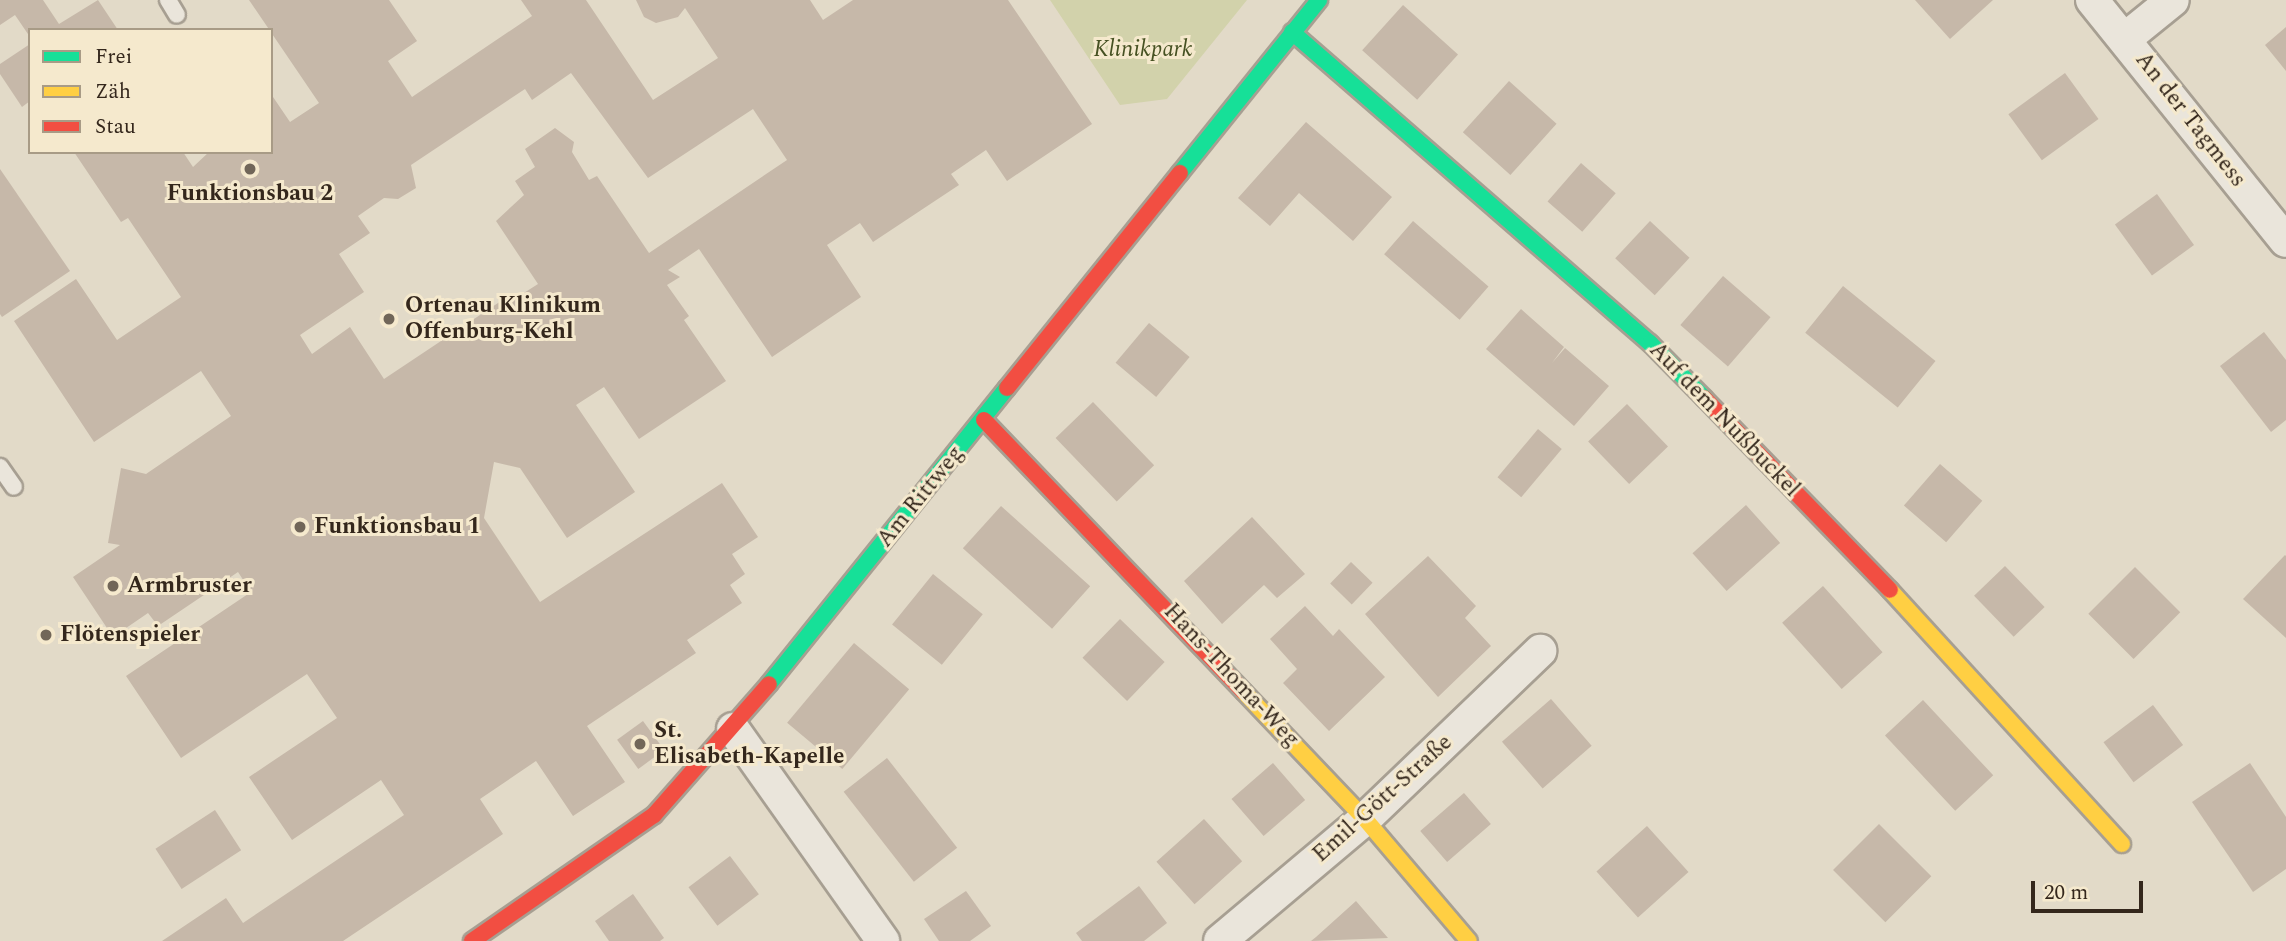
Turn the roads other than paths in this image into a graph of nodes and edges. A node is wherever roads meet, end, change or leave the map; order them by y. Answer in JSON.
{"nodes":[{"id":1,"x":168,"y":0,"type":"edge"},
{"id":2,"x":1319,"y":0,"type":"edge"},
{"id":3,"x":2092,"y":0,"type":"edge"},
{"id":4,"x":2173,"y":0,"type":"edge"},
{"id":5,"x":177,"y":15,"type":"dead end"},
{"id":6,"x":1292,"y":32,"type":"junction"},
{"id":7,"x":2126,"y":38,"type":"junction"},
{"id":8,"x":2286,"y":242,"type":"edge"},
{"id":9,"x":985,"y":419,"type":"junction"},
{"id":10,"x":0,"y":467,"type":"edge"},
{"id":11,"x":14,"y":487,"type":"dead end"},
{"id":12,"x":1540,"y":651,"type":"dead end"},
{"id":13,"x":733,"y":729,"type":"junction"},
{"id":14,"x":1365,"y":819,"type":"junction"},
{"id":15,"x":2122,"y":844,"type":"dead end"},
{"id":16,"x":471,"y":941,"type":"edge"},
{"id":17,"x":883,"y":941,"type":"edge"},
{"id":18,"x":1220,"y":941,"type":"edge"},
{"id":19,"x":1469,"y":941,"type":"edge"}],
"edges":[{"from":1,"to":5,"type":"lane"},
{"from":2,"to":6,"type":"street","name":"Am Rittweg"},
{"from":3,"to":7,"type":"street","name":"An der Tagmess"},
{"from":4,"to":7,"type":"street"},
{"from":6,"to":9,"type":"street","name":"Am Rittweg"},
{"from":6,"to":15,"type":"street","name":"Auf dem Nußbuckel"},
{"from":7,"to":8,"type":"street","name":"An der Tagmess"},
{"from":9,"to":13,"type":"street","name":"Am Rittweg"},
{"from":9,"to":14,"type":"street","name":"Hans-Thoma-Weg"},
{"from":10,"to":11,"type":"lane"},
{"from":12,"to":14,"type":"street","name":"Emil-Gött-Straße"},
{"from":13,"to":16,"type":"street","name":"Am Rittweg"},
{"from":13,"to":17,"type":"street"},
{"from":14,"to":18,"type":"street","name":"Emil-Gött-Straße"},
{"from":14,"to":19,"type":"street","name":"Hans-Thoma-Weg"}]}
